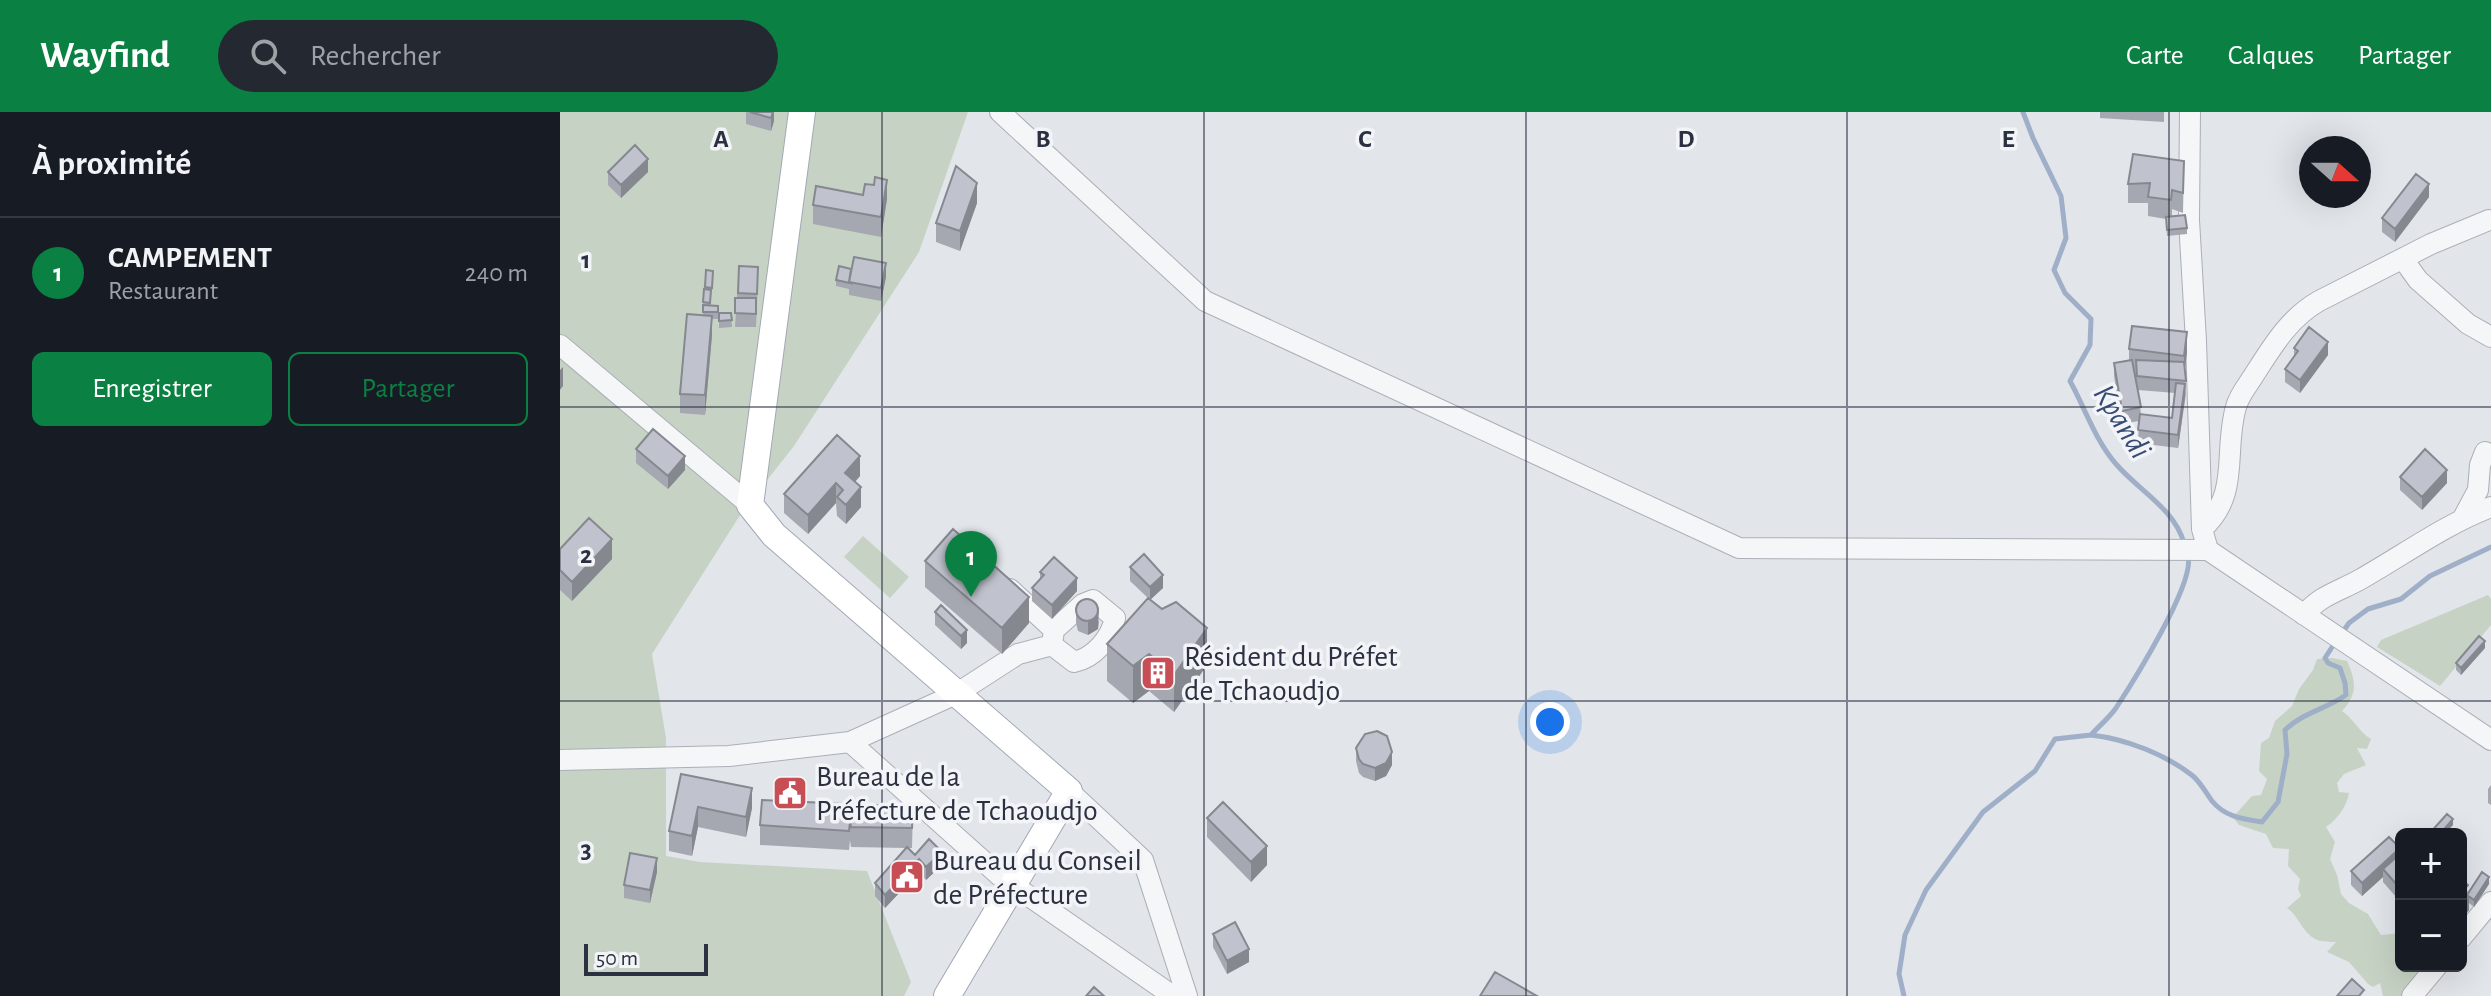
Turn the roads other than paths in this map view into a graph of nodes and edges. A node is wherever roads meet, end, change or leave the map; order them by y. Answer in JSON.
{"nodes":[{"id":1,"x":802,"y":112,"type":"edge"},
{"id":2,"x":1000,"y":112,"type":"edge"},
{"id":3,"x":2190,"y":112,"type":"edge"},
{"id":4,"x":2489,"y":220,"type":"edge"},
{"id":5,"x":2403,"y":259,"type":"junction"},
{"id":6,"x":2491,"y":337,"type":"edge"},
{"id":7,"x":560,"y":345,"type":"edge"},
{"id":8,"x":2485,"y":452,"type":"dead end"},
{"id":9,"x":750,"y":505,"type":"junction"},
{"id":10,"x":2491,"y":507,"type":"edge"},
{"id":11,"x":2463,"y":518,"type":"junction"},
{"id":12,"x":2202,"y":529,"type":"junction"},
{"id":13,"x":2208,"y":550,"type":"junction"},
{"id":14,"x":998,"y":577,"type":"edge"},
{"id":15,"x":2304,"y":615,"type":"junction"},
{"id":16,"x":956,"y":694,"type":"junction"},
{"id":17,"x":2491,"y":740,"type":"edge"},
{"id":18,"x":850,"y":742,"type":"junction"},
{"id":19,"x":560,"y":760,"type":"edge"},
{"id":20,"x":1064,"y":785,"type":"junction"},
{"id":21,"x":1007,"y":881,"type":"junction"},
{"id":22,"x":2491,"y":902,"type":"edge"},
{"id":23,"x":2467,"y":931,"type":"edge"},
{"id":24,"x":2432,"y":972,"type":"edge"},
{"id":25,"x":929,"y":996,"type":"edge"},
{"id":26,"x":947,"y":996,"type":"edge"},
{"id":27,"x":1173,"y":996,"type":"edge"},
{"id":28,"x":1187,"y":996,"type":"edge"},
{"id":29,"x":2412,"y":996,"type":"edge"}],
"edges":[{"from":1,"to":9,"type":"main road"},
{"from":2,"to":13,"type":"street"},
{"from":3,"to":12,"type":"street"},
{"from":4,"to":5,"type":"street"},
{"from":5,"to":6,"type":"street"},
{"from":5,"to":12,"type":"street"},
{"from":7,"to":9,"type":"street"},
{"from":8,"to":11,"type":"street"},
{"from":9,"to":16,"type":"main road"},
{"from":10,"to":11,"type":"street"},
{"from":11,"to":15,"type":"street"},
{"from":12,"to":13,"type":"street"},
{"from":13,"to":15,"type":"street"},
{"from":14,"to":16,"type":"street"},
{"from":15,"to":17,"type":"street"},
{"from":16,"to":18,"type":"street"},
{"from":16,"to":20,"type":"main road"},
{"from":18,"to":19,"type":"street"},
{"from":18,"to":21,"type":"street"},
{"from":20,"to":21,"type":"main road"},
{"from":20,"to":28,"type":"street"},
{"from":21,"to":25,"type":"main road"},
{"from":21,"to":26,"type":"main road"},
{"from":21,"to":27,"type":"street"},
{"from":22,"to":23,"type":"street"},
{"from":24,"to":29,"type":"street"}]}
